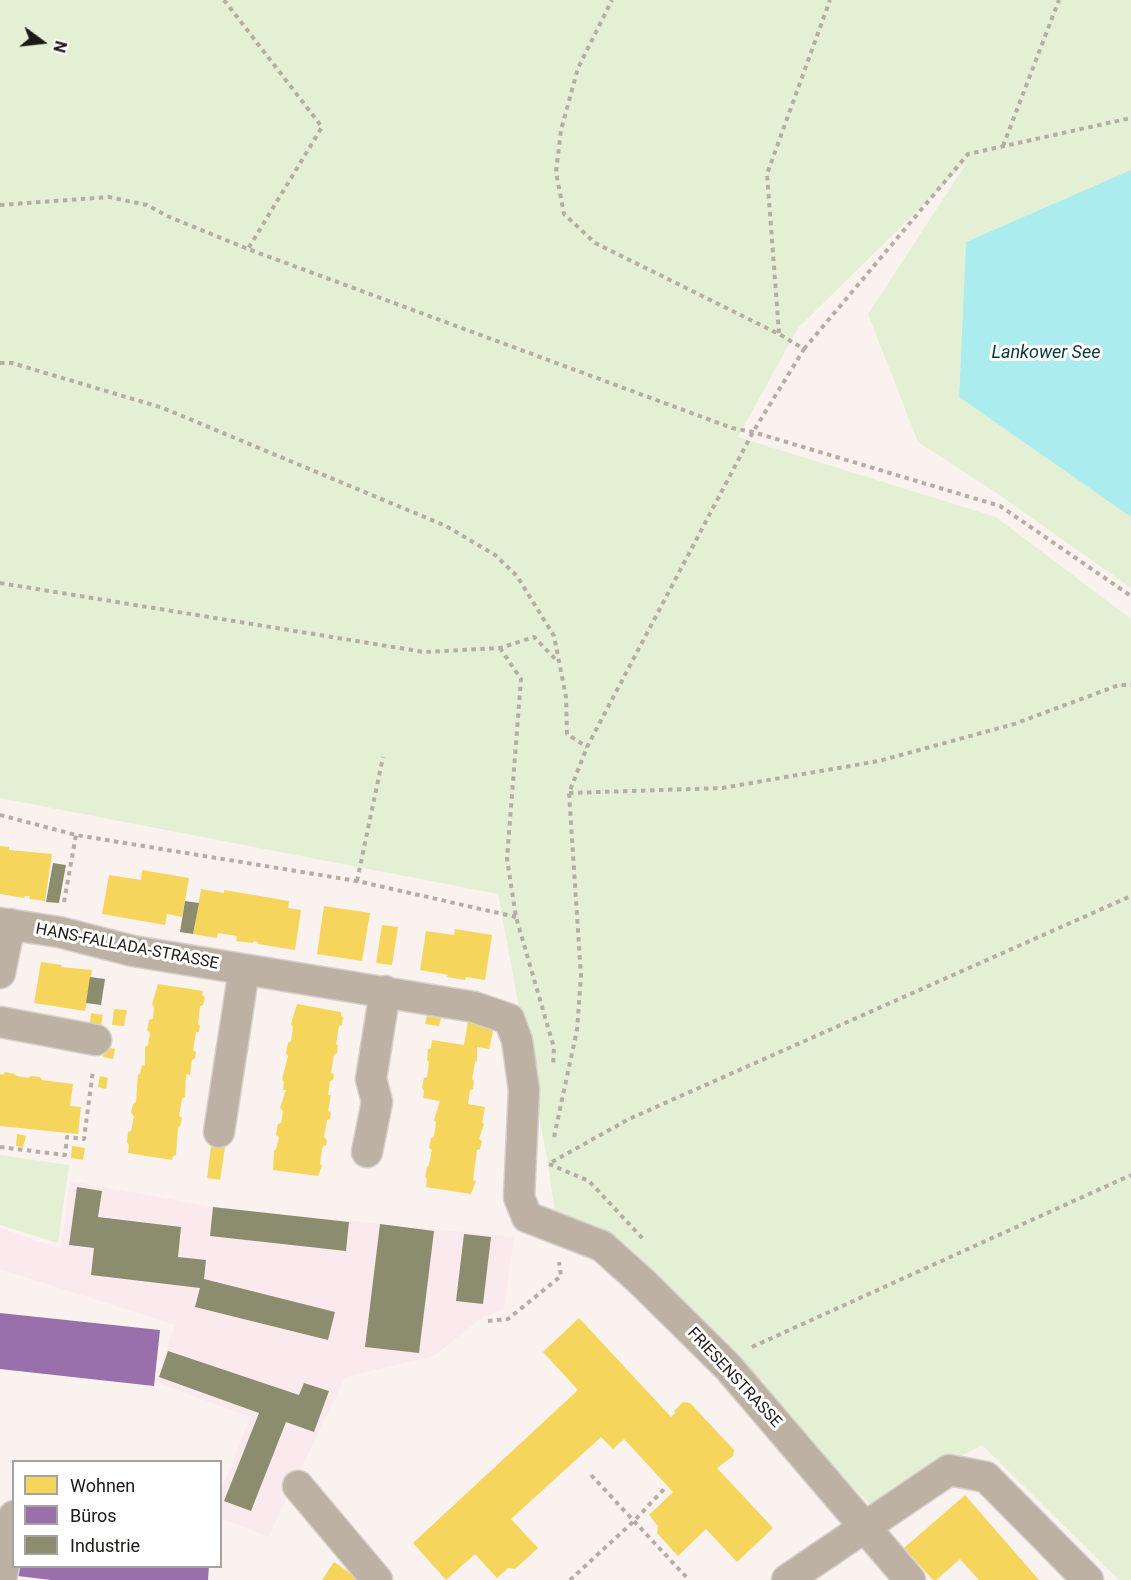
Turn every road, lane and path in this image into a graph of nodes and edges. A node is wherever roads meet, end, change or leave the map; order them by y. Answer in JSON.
{"nodes":[{"id":1,"x":224,"y":0,"type":"edge"},
{"id":2,"x":612,"y":0,"type":"edge"},
{"id":3,"x":830,"y":0,"type":"edge"},
{"id":4,"x":1059,"y":0,"type":"edge"},
{"id":5,"x":1131,"y":118,"type":"edge"},
{"id":6,"x":1003,"y":147,"type":"junction"},
{"id":7,"x":0,"y":205,"type":"edge"},
{"id":8,"x":248,"y":249,"type":"junction"},
{"id":9,"x":779,"y":334,"type":"junction"},
{"id":10,"x":804,"y":349,"type":"junction"},
{"id":11,"x":0,"y":363,"type":"edge"},
{"id":12,"x":753,"y":432,"type":"junction"},
{"id":13,"x":0,"y":582,"type":"edge"},
{"id":14,"x":1131,"y":596,"type":"edge"},
{"id":15,"x":500,"y":648,"type":"junction"},
{"id":16,"x":559,"y":663,"type":"junction"},
{"id":17,"x":1131,"y":685,"type":"edge"},
{"id":18,"x":587,"y":747,"type":"junction"},
{"id":19,"x":383,"y":757,"type":"dead end"},
{"id":20,"x":569,"y":793,"type":"junction"},
{"id":21,"x":0,"y":815,"type":"edge"},
{"id":22,"x":76,"y":835,"type":"junction"},
{"id":23,"x":357,"y":881,"type":"junction"},
{"id":24,"x":1131,"y":896,"type":"edge"},
{"id":25,"x":5,"y":924,"type":"edge"},
{"id":26,"x":59,"y":932,"type":"junction"},
{"id":27,"x":244,"y":970,"type":"junction"},
{"id":28,"x":0,"y":973,"type":"edge"},
{"id":29,"x":385,"y":991,"type":"junction"},
{"id":30,"x":0,"y":1022,"type":"edge"},
{"id":31,"x":96,"y":1040,"type":"joint"},
{"id":32,"x":219,"y":1132,"type":"dead end"},
{"id":33,"x":553,"y":1142,"type":"dead end"},
{"id":34,"x":0,"y":1147,"type":"edge"},
{"id":35,"x":367,"y":1152,"type":"dead end"},
{"id":36,"x":551,"y":1153,"type":"dead end"},
{"id":37,"x":1131,"y":1175,"type":"edge"},
{"id":38,"x":527,"y":1217,"type":"joint"},
{"id":39,"x":557,"y":1228,"type":"junction"},
{"id":40,"x":488,"y":1321,"type":"dead end"},
{"id":41,"x":748,"y":1349,"type":"dead end"},
{"id":42,"x":591,"y":1475,"type":"dead end"},
{"id":43,"x":298,"y":1486,"type":"dead end"},
{"id":44,"x":666,"y":1487,"type":"dead end"},
{"id":45,"x":634,"y":1521,"type":"junction"},
{"id":46,"x":12,"y":1526,"type":"edge"},
{"id":47,"x":865,"y":1526,"type":"junction"},
{"id":48,"x":1,"y":1580,"type":"edge"},
{"id":49,"x":377,"y":1580,"type":"edge"},
{"id":50,"x":570,"y":1580,"type":"edge"},
{"id":51,"x":689,"y":1580,"type":"edge"},
{"id":52,"x":787,"y":1580,"type":"edge"},
{"id":53,"x":910,"y":1580,"type":"edge"},
{"id":54,"x":1088,"y":1580,"type":"edge"}],
"edges":[{"from":1,"to":8,"type":"path"},
{"from":2,"to":9,"type":"path"},
{"from":3,"to":9,"type":"path"},
{"from":4,"to":6,"type":"path"},
{"from":5,"to":6,"type":"path"},
{"from":6,"to":10,"type":"path"},
{"from":7,"to":8,"type":"path"},
{"from":8,"to":12,"type":"path"},
{"from":9,"to":10,"type":"path"},
{"from":10,"to":12,"type":"path"},
{"from":11,"to":16,"type":"path"},
{"from":12,"to":14,"type":"path"},
{"from":12,"to":18,"type":"path"},
{"from":13,"to":15,"type":"path"},
{"from":15,"to":16,"type":"path"},
{"from":15,"to":23,"type":"path"},
{"from":16,"to":18,"type":"path"},
{"from":17,"to":20,"type":"path"},
{"from":18,"to":20,"type":"path"},
{"from":19,"to":23,"type":"path"},
{"from":20,"to":33,"type":"path"},
{"from":21,"to":22,"type":"path"},
{"from":22,"to":23,"type":"path"},
{"from":22,"to":26,"type":"path"},
{"from":24,"to":36,"type":"path"},
{"from":25,"to":26,"type":"street","name":"HANS-FALLADA-STRASSE"},
{"from":25,"to":28,"type":"street","name":"HANS-FALLADA-STRASSE"},
{"from":26,"to":27,"type":"street","name":"HANS-FALLADA-STRASSE"},
{"from":27,"to":29,"type":"street","name":"HANS-FALLADA-STRASSE"},
{"from":27,"to":32,"type":"street"},
{"from":29,"to":35,"type":"street"},
{"from":29,"to":38,"type":"street","name":"HANS-FALLADA-STRASSE"},
{"from":30,"to":31,"type":"street"},
{"from":31,"to":34,"type":"path"},
{"from":37,"to":41,"type":"path"},
{"from":38,"to":39,"type":"street","name":"FRIESENSTRASSE"},
{"from":39,"to":40,"type":"path"},
{"from":39,"to":47,"type":"street","name":"FRIESENSTRASSE"},
{"from":42,"to":45,"type":"path"},
{"from":43,"to":49,"type":"street"},
{"from":44,"to":45,"type":"path"},
{"from":45,"to":50,"type":"path"},
{"from":45,"to":51,"type":"path"},
{"from":46,"to":48,"type":"street"},
{"from":47,"to":52,"type":"street"},
{"from":47,"to":53,"type":"street","name":"FRIESENSTRASSE"},
{"from":47,"to":54,"type":"street"}]}
